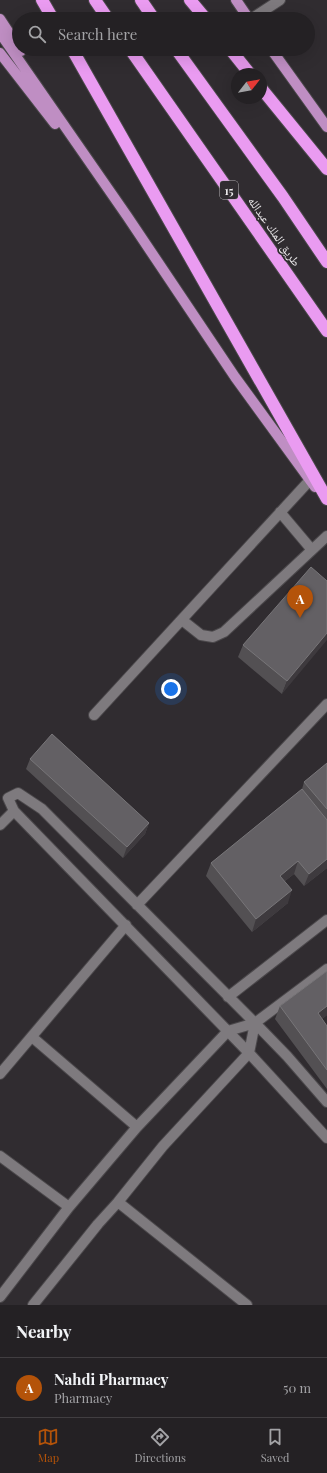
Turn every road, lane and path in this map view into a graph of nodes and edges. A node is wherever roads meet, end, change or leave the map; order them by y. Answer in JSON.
{"nodes":[{"id":1,"x":42,"y":0,"type":"edge"},
{"id":2,"x":95,"y":0,"type":"edge"},
{"id":3,"x":141,"y":0,"type":"edge"},
{"id":4,"x":190,"y":0,"type":"edge"},
{"id":5,"x":237,"y":0,"type":"edge"},
{"id":6,"x":280,"y":0,"type":"edge"},
{"id":7,"x":49,"y":12,"type":"edge"},
{"id":8,"x":103,"y":12,"type":"edge"},
{"id":9,"x":149,"y":12,"type":"edge"},
{"id":10,"x":200,"y":12,"type":"edge"},
{"id":11,"x":245,"y":12,"type":"edge"},
{"id":12,"x":261,"y":12,"type":"edge"},
{"id":13,"x":0,"y":20,"type":"edge"},
{"id":14,"x":0,"y":33,"type":"edge"},
{"id":15,"x":12,"y":39,"type":"edge"},
{"id":16,"x":12,"y":50,"type":"edge"},
{"id":17,"x":0,"y":53,"type":"edge"},
{"id":18,"x":16,"y":56,"type":"edge"},
{"id":19,"x":23,"y":56,"type":"edge"},
{"id":20,"x":76,"y":56,"type":"edge"},
{"id":21,"x":135,"y":56,"type":"edge"},
{"id":22,"x":181,"y":56,"type":"edge"},
{"id":23,"x":236,"y":56,"type":"edge"},
{"id":24,"x":276,"y":56,"type":"edge"},
{"id":25,"x":245,"y":68,"type":"edge"},
{"id":26,"x":267,"y":95,"type":"edge"},
{"id":27,"x":327,"y":127,"type":"edge"},
{"id":28,"x":327,"y":169,"type":"edge"},
{"id":29,"x":127,"y":216,"type":"junction"},
{"id":30,"x":327,"y":262,"type":"edge"},
{"id":31,"x":327,"y":330,"type":"edge"},
{"id":32,"x":310,"y":480,"type":"junction"},
{"id":33,"x":327,"y":499,"type":"edge"},
{"id":34,"x":327,"y":503,"type":"edge"},
{"id":35,"x":280,"y":512,"type":"junction"},
{"id":36,"x":327,"y":536,"type":"edge"},
{"id":37,"x":312,"y":550,"type":"junction"},
{"id":38,"x":182,"y":620,"type":"junction"},
{"id":39,"x":327,"y":704,"type":"edge"},
{"id":40,"x":94,"y":715,"type":"dead end"},
{"id":41,"x":14,"y":811,"type":"junction"},
{"id":42,"x":0,"y":825,"type":"edge"},
{"id":43,"x":137,"y":905,"type":"junction"},
{"id":44,"x":327,"y":920,"type":"edge"},
{"id":45,"x":126,"y":925,"type":"junction"},
{"id":46,"x":327,"y":969,"type":"edge"},
{"id":47,"x":228,"y":997,"type":"junction"},
{"id":48,"x":255,"y":1024,"type":"junction"},
{"id":49,"x":228,"y":1031,"type":"junction"},
{"id":50,"x":32,"y":1037,"type":"junction"},
{"id":51,"x":249,"y":1053,"type":"junction"},
{"id":52,"x":0,"y":1074,"type":"edge"},
{"id":53,"x":327,"y":1102,"type":"edge"},
{"id":54,"x":136,"y":1127,"type":"junction"},
{"id":55,"x":327,"y":1138,"type":"edge"},
{"id":56,"x":0,"y":1156,"type":"edge"},
{"id":57,"x":118,"y":1202,"type":"junction"},
{"id":58,"x":69,"y":1207,"type":"junction"},
{"id":59,"x":0,"y":1297,"type":"edge"},
{"id":60,"x":241,"y":1303,"type":"edge"},
{"id":61,"x":33,"y":1305,"type":"edge"}],
"edges":[{"from":1,"to":7,"type":"highway"},
{"from":2,"to":8,"type":"highway"},
{"from":3,"to":9,"type":"highway"},
{"from":4,"to":10,"type":"highway"},
{"from":5,"to":11,"type":"main road"},
{"from":6,"to":12,"type":"street"},
{"from":13,"to":15,"type":"main road"},
{"from":14,"to":16,"type":"main road"},
{"from":17,"to":29,"type":"main road"},
{"from":18,"to":29,"type":"main road"},
{"from":19,"to":29,"type":"main road"},
{"from":20,"to":33,"type":"highway"},
{"from":21,"to":31,"type":"highway","name":"طريق الملك عبدالله","number":"15"},
{"from":22,"to":30,"type":"highway","name":"طريق الملك عبدالله"},
{"from":23,"to":25,"type":"highway"},
{"from":24,"to":27,"type":"main road"},
{"from":26,"to":28,"type":"highway"},
{"from":29,"to":32,"type":"main road"},
{"from":32,"to":34,"type":"main road"},
{"from":32,"to":35,"type":"street"},
{"from":35,"to":37,"type":"street"},
{"from":35,"to":38,"type":"street"},
{"from":36,"to":37,"type":"street"},
{"from":37,"to":38,"type":"street"},
{"from":38,"to":40,"type":"street"},
{"from":39,"to":43,"type":"street"},
{"from":41,"to":42,"type":"street"},
{"from":41,"to":43,"type":"street"},
{"from":41,"to":45,"type":"street"},
{"from":43,"to":47,"type":"street"},
{"from":44,"to":47,"type":"street"},
{"from":45,"to":49,"type":"street"},
{"from":45,"to":50,"type":"street"},
{"from":46,"to":48,"type":"street"},
{"from":47,"to":48,"type":"street"},
{"from":48,"to":49,"type":"street"},
{"from":48,"to":51,"type":"street"},
{"from":48,"to":53,"type":"street"},
{"from":49,"to":51,"type":"street"},
{"from":49,"to":54,"type":"street"},
{"from":50,"to":52,"type":"street"},
{"from":50,"to":54,"type":"street"},
{"from":51,"to":55,"type":"street"},
{"from":51,"to":57,"type":"street"},
{"from":54,"to":58,"type":"street"},
{"from":56,"to":58,"type":"street"},
{"from":57,"to":60,"type":"street"},
{"from":57,"to":61,"type":"street"},
{"from":58,"to":59,"type":"street"}]}
